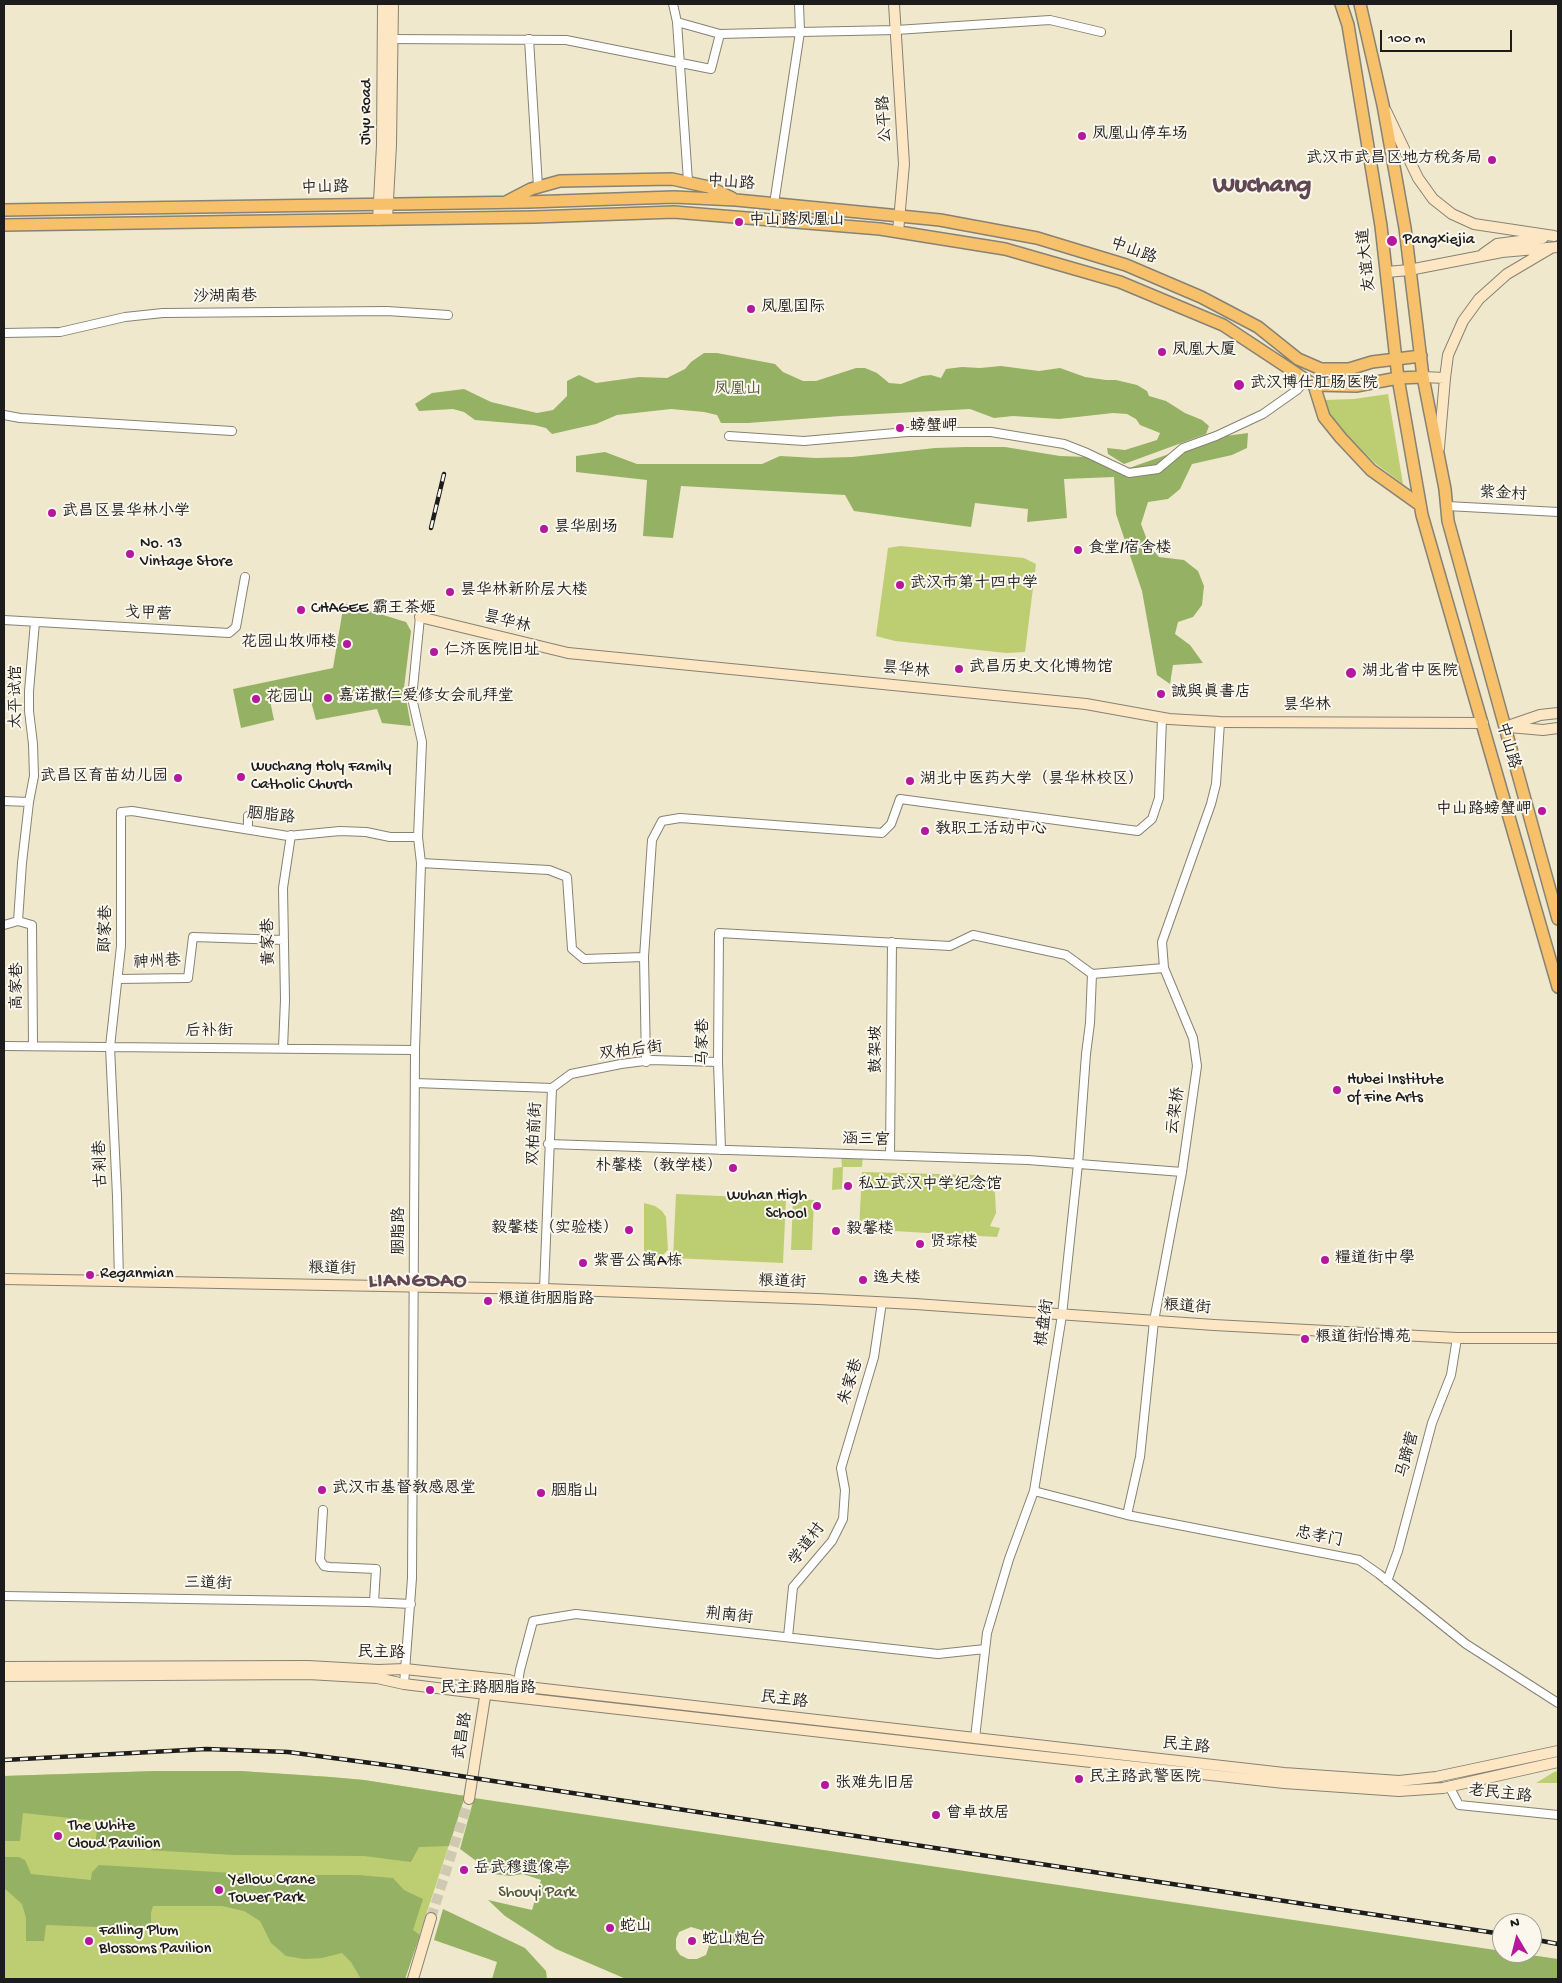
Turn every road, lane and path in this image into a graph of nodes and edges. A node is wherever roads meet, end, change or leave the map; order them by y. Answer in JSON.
{"nodes":[{"id":1,"x":383,"y":4,"type":"edge"},
{"id":2,"x":393,"y":4,"type":"edge"},
{"id":3,"x":673,"y":4,"type":"edge"},
{"id":4,"x":798,"y":4,"type":"edge"},
{"id":5,"x":894,"y":4,"type":"edge"},
{"id":6,"x":1341,"y":4,"type":"edge"},
{"id":7,"x":1360,"y":4,"type":"edge"},
{"id":8,"x":677,"y":22,"type":"junction"},
{"id":9,"x":896,"y":30,"type":"junction"},
{"id":10,"x":800,"y":32,"type":"junction"},
{"id":11,"x":1101,"y":32,"type":"dead end"},
{"id":12,"x":720,"y":34,"type":"junction"},
{"id":13,"x":387,"y":39,"type":"junction"},
{"id":14,"x":529,"y":40,"type":"junction"},
{"id":15,"x":679,"y":62,"type":"junction"},
{"id":16,"x":1383,"y":105,"type":"junction"},
{"id":17,"x":688,"y":181,"type":"junction"},
{"id":18,"x":538,"y":187,"type":"junction"},
{"id":19,"x":736,"y":200,"type":"junction"},
{"id":20,"x":504,"y":202,"type":"junction"},
{"id":21,"x":382,"y":204,"type":"junction"},
{"id":22,"x":774,"y":204,"type":"junction"},
{"id":23,"x":4,"y":210,"type":"edge"},
{"id":24,"x":900,"y":216,"type":"junction"},
{"id":25,"x":382,"y":219,"type":"junction"},
{"id":26,"x":4,"y":225,"type":"edge"},
{"id":27,"x":898,"y":232,"type":"junction"},
{"id":28,"x":1556,"y":236,"type":"edge"},
{"id":29,"x":1555,"y":247,"type":"edge"},
{"id":30,"x":1481,"y":256,"type":"junction"},
{"id":31,"x":1409,"y":270,"type":"junction"},
{"id":32,"x":1387,"y":272,"type":"junction"},
{"id":33,"x":448,"y":315,"type":"dead end"},
{"id":34,"x":4,"y":333,"type":"edge"},
{"id":35,"x":1421,"y":356,"type":"junction"},
{"id":36,"x":1396,"y":358,"type":"junction"},
{"id":37,"x":1423,"y":376,"type":"junction"},
{"id":38,"x":1398,"y":378,"type":"junction"},
{"id":39,"x":1445,"y":378,"type":"junction"},
{"id":40,"x":1310,"y":382,"type":"junction"},
{"id":41,"x":4,"y":415,"type":"edge"},
{"id":42,"x":232,"y":431,"type":"dead end"},
{"id":43,"x":729,"y":436,"type":"dead end"},
{"id":44,"x":1438,"y":456,"type":"junction"},
{"id":45,"x":1447,"y":506,"type":"junction"},
{"id":46,"x":1421,"y":510,"type":"junction"},
{"id":47,"x":1558,"y":512,"type":"edge"},
{"id":48,"x":245,"y":577,"type":"dead end"},
{"id":49,"x":420,"y":617,"type":"joint"},
{"id":50,"x":4,"y":620,"type":"edge"},
{"id":51,"x":35,"y":622,"type":"junction"},
{"id":52,"x":1558,"y":712,"type":"edge"},
{"id":53,"x":1162,"y":718,"type":"junction"},
{"id":54,"x":1220,"y":722,"type":"junction"},
{"id":55,"x":1483,"y":723,"type":"junction"},
{"id":56,"x":1506,"y":727,"type":"junction"},
{"id":57,"x":1558,"y":728,"type":"edge"},
{"id":58,"x":4,"y":801,"type":"edge"},
{"id":59,"x":29,"y":802,"type":"junction"},
{"id":60,"x":122,"y":812,"type":"joint"},
{"id":61,"x":248,"y":816,"type":"dead end"},
{"id":62,"x":248,"y":825,"type":"dead end"},
{"id":63,"x":291,"y":835,"type":"junction"},
{"id":64,"x":418,"y":837,"type":"junction"},
{"id":65,"x":421,"y":864,"type":"junction"},
{"id":66,"x":1558,"y":919,"type":"edge"},
{"id":67,"x":18,"y":921,"type":"junction"},
{"id":68,"x":4,"y":925,"type":"edge"},
{"id":69,"x":284,"y":940,"type":"junction"},
{"id":70,"x":892,"y":942,"type":"junction"},
{"id":71,"x":644,"y":958,"type":"junction"},
{"id":72,"x":1164,"y":968,"type":"junction"},
{"id":73,"x":1092,"y":974,"type":"junction"},
{"id":74,"x":118,"y":978,"type":"junction"},
{"id":75,"x":1558,"y":987,"type":"edge"},
{"id":76,"x":4,"y":1046,"type":"edge"},
{"id":77,"x":33,"y":1046,"type":"junction"},
{"id":78,"x":110,"y":1047,"type":"junction"},
{"id":79,"x":283,"y":1048,"type":"junction"},
{"id":80,"x":415,"y":1050,"type":"junction"},
{"id":81,"x":646,"y":1062,"type":"junction"},
{"id":82,"x":718,"y":1062,"type":"junction"},
{"id":83,"x":415,"y":1083,"type":"junction"},
{"id":84,"x":552,"y":1088,"type":"junction"},
{"id":85,"x":548,"y":1144,"type":"junction"},
{"id":86,"x":721,"y":1150,"type":"junction"},
{"id":87,"x":890,"y":1155,"type":"junction"},
{"id":88,"x":1078,"y":1164,"type":"junction"},
{"id":89,"x":1182,"y":1172,"type":"junction"},
{"id":90,"x":4,"y":1279,"type":"edge"},
{"id":91,"x":119,"y":1281,"type":"junction"},
{"id":92,"x":415,"y":1287,"type":"junction"},
{"id":93,"x":544,"y":1289,"type":"junction"},
{"id":94,"x":882,"y":1302,"type":"junction"},
{"id":95,"x":1062,"y":1315,"type":"junction"},
{"id":96,"x":1154,"y":1321,"type":"junction"},
{"id":97,"x":1457,"y":1338,"type":"junction"},
{"id":98,"x":1558,"y":1338,"type":"edge"},
{"id":99,"x":841,"y":1468,"type":"joint"},
{"id":100,"x":1034,"y":1491,"type":"junction"},
{"id":101,"x":323,"y":1510,"type":"dead end"},
{"id":102,"x":1127,"y":1515,"type":"junction"},
{"id":103,"x":1387,"y":1581,"type":"junction"},
{"id":104,"x":4,"y":1596,"type":"edge"},
{"id":105,"x":374,"y":1602,"type":"junction"},
{"id":106,"x":411,"y":1604,"type":"junction"},
{"id":107,"x":788,"y":1637,"type":"junction"},
{"id":108,"x":985,"y":1649,"type":"junction"},
{"id":109,"x":4,"y":1667,"type":"edge"},
{"id":110,"x":405,"y":1669,"type":"junction"},
{"id":111,"x":4,"y":1676,"type":"edge"},
{"id":112,"x":488,"y":1678,"type":"junction"},
{"id":113,"x":518,"y":1683,"type":"junction"},
{"id":114,"x":404,"y":1684,"type":"junction"},
{"id":115,"x":486,"y":1694,"type":"junction"},
{"id":116,"x":1558,"y":1702,"type":"edge"},
{"id":117,"x":976,"y":1738,"type":"junction"},
{"id":118,"x":1558,"y":1751,"type":"edge"},
{"id":119,"x":1558,"y":1762,"type":"edge"},
{"id":120,"x":1449,"y":1786,"type":"junction"},
{"id":121,"x":470,"y":1799,"type":"tunnel mouth"},
{"id":122,"x":1558,"y":1815,"type":"edge"},
{"id":123,"x":431,"y":1918,"type":"tunnel mouth"},
{"id":124,"x":413,"y":1979,"type":"edge"}],
"edges":[{"from":1,"to":13,"type":"main road","name":"Jiyu Road"},
{"from":2,"to":13,"type":"main road","name":"Jiyu Road"},
{"from":3,"to":8,"type":"street"},
{"from":4,"to":10,"type":"street"},
{"from":5,"to":9,"type":"main road","name":"公平路"},
{"from":6,"to":32,"type":"main road","name":"友谊大道"},
{"from":7,"to":16,"type":"main road"},
{"from":8,"to":12,"type":"street"},
{"from":8,"to":15,"type":"street"},
{"from":9,"to":10,"type":"street"},
{"from":9,"to":11,"type":"street"},
{"from":9,"to":24,"type":"main road","name":"公平路"},
{"from":10,"to":12,"type":"street"},
{"from":10,"to":22,"type":"street"},
{"from":12,"to":15,"type":"street"},
{"from":13,"to":14,"type":"street"},
{"from":13,"to":21,"type":"main road","name":"Jiyu Road"},
{"from":14,"to":15,"type":"street"},
{"from":14,"to":18,"type":"street"},
{"from":15,"to":17,"type":"street"},
{"from":16,"to":28,"type":"main road"},
{"from":16,"to":31,"type":"main road"},
{"from":17,"to":18,"type":"main road"},
{"from":17,"to":19,"type":"main road"},
{"from":18,"to":20,"type":"main road"},
{"from":19,"to":20,"type":"main road","name":"中山路"},
{"from":19,"to":22,"type":"main road","name":"中山路"},
{"from":20,"to":21,"type":"main road","name":"中山路"},
{"from":21,"to":23,"type":"main road","name":"中山路"},
{"from":21,"to":25,"type":"main road","name":"Jiyu Road"},
{"from":22,"to":24,"type":"main road","name":"中山路"},
{"from":24,"to":27,"type":"main road","name":"公平路"},
{"from":24,"to":36,"type":"main road","name":"中山路"},
{"from":25,"to":26,"type":"main road","name":"中山路"},
{"from":25,"to":27,"type":"main road","name":"中山路"},
{"from":27,"to":40,"type":"main road","name":"中山路"},
{"from":28,"to":30,"type":"main road"},
{"from":29,"to":30,"type":"main road"},
{"from":29,"to":39,"type":"main road"},
{"from":30,"to":31,"type":"main road"},
{"from":31,"to":32,"type":"main road"},
{"from":31,"to":35,"type":"main road"},
{"from":32,"to":36,"type":"main road","name":"友谊大道"},
{"from":33,"to":34,"type":"street","name":"沙湖南巷"},
{"from":35,"to":36,"type":"main road","name":"中山路"},
{"from":35,"to":37,"type":"main road"},
{"from":36,"to":38,"type":"main road","name":"友谊大道"},
{"from":37,"to":38,"type":"main road"},
{"from":37,"to":39,"type":"main road"},
{"from":37,"to":44,"type":"main road"},
{"from":38,"to":40,"type":"main road"},
{"from":38,"to":46,"type":"main road","name":"友谊大道"},
{"from":39,"to":44,"type":"main road"},
{"from":40,"to":43,"type":"street"},
{"from":40,"to":46,"type":"main road"},
{"from":41,"to":42,"type":"street"},
{"from":44,"to":45,"type":"main road","name":"中山路"},
{"from":45,"to":47,"type":"street","name":"紫金村"},
{"from":45,"to":56,"type":"main road","name":"中山路"},
{"from":46,"to":55,"type":"main road","name":"中山路"},
{"from":48,"to":51,"type":"street","name":"戈甲营"},
{"from":49,"to":53,"type":"main road","name":"昙华林"},
{"from":49,"to":64,"type":"street","name":"胭脂路"},
{"from":50,"to":51,"type":"street","name":"戈甲营"},
{"from":51,"to":59,"type":"street","name":"太平试馆"},
{"from":52,"to":56,"type":"main road"},
{"from":53,"to":54,"type":"main road","name":"昙华林"},
{"from":53,"to":71,"type":"street"},
{"from":54,"to":55,"type":"main road","name":"昙华林"},
{"from":54,"to":72,"type":"street","name":"云架桥"},
{"from":55,"to":75,"type":"main road","name":"中山路"},
{"from":56,"to":57,"type":"main road"},
{"from":56,"to":66,"type":"main road","name":"中山路"},
{"from":58,"to":59,"type":"street"},
{"from":59,"to":67,"type":"street","name":"太平试馆"},
{"from":60,"to":63,"type":"street","name":"胭脂路"},
{"from":60,"to":74,"type":"street","name":"郎家巷"},
{"from":61,"to":62,"type":"street"},
{"from":63,"to":64,"type":"street","name":"胭脂路"},
{"from":63,"to":69,"type":"street","name":"黄家巷"},
{"from":64,"to":65,"type":"street","name":"胭脂路"},
{"from":65,"to":71,"type":"street"},
{"from":65,"to":80,"type":"street","name":"胭脂路"},
{"from":67,"to":68,"type":"street"},
{"from":67,"to":77,"type":"street","name":"高家巷"},
{"from":69,"to":74,"type":"street","name":"神州巷"},
{"from":69,"to":79,"type":"street","name":"黄家巷"},
{"from":70,"to":73,"type":"street"},
{"from":70,"to":82,"type":"street","name":"马家巷"},
{"from":70,"to":87,"type":"street","name":"鼓架坡"},
{"from":71,"to":81,"type":"street"},
{"from":72,"to":73,"type":"street"},
{"from":72,"to":89,"type":"street","name":"云架桥"},
{"from":73,"to":88,"type":"street","name":"棋盘街"},
{"from":74,"to":78,"type":"street","name":"郎家巷"},
{"from":76,"to":77,"type":"street","name":"后补街"},
{"from":77,"to":78,"type":"street","name":"后补街"},
{"from":78,"to":79,"type":"street","name":"后补街"},
{"from":78,"to":91,"type":"street","name":"古刹巷"},
{"from":79,"to":80,"type":"street","name":"后补街"},
{"from":80,"to":83,"type":"street","name":"胭脂路"},
{"from":81,"to":82,"type":"street","name":"双柏后街"},
{"from":81,"to":84,"type":"street","name":"双柏后街"},
{"from":82,"to":86,"type":"street","name":"马家巷"},
{"from":83,"to":84,"type":"street","name":"双柏前街"},
{"from":83,"to":92,"type":"street","name":"胭脂路"},
{"from":84,"to":85,"type":"street","name":"双柏前街"},
{"from":85,"to":86,"type":"street","name":"涵三宫"},
{"from":85,"to":93,"type":"street","name":"双柏前街"},
{"from":86,"to":87,"type":"street","name":"涵三宫"},
{"from":87,"to":88,"type":"street","name":"涵三宫"},
{"from":88,"to":89,"type":"street","name":"涵三宫"},
{"from":88,"to":95,"type":"street","name":"棋盘街"},
{"from":89,"to":96,"type":"street","name":"云架桥"},
{"from":90,"to":91,"type":"main road","name":"粮道街"},
{"from":91,"to":92,"type":"main road","name":"粮道街"},
{"from":92,"to":93,"type":"main road","name":"粮道街"},
{"from":92,"to":106,"type":"street","name":"胭脂路"},
{"from":93,"to":94,"type":"main road","name":"粮道街"},
{"from":94,"to":95,"type":"main road","name":"粮道街"},
{"from":94,"to":99,"type":"street","name":"朱家巷"},
{"from":95,"to":96,"type":"main road","name":"粮道街"},
{"from":95,"to":100,"type":"street","name":"棋盘街"},
{"from":96,"to":97,"type":"main road","name":"粮道街"},
{"from":96,"to":102,"type":"street","name":"云架桥"},
{"from":97,"to":98,"type":"main road","name":"粮道街"},
{"from":97,"to":103,"type":"street","name":"马蹄营"},
{"from":99,"to":107,"type":"street","name":"学道村"},
{"from":100,"to":102,"type":"street","name":"忠孝门"},
{"from":100,"to":108,"type":"street","name":"棋盘街"},
{"from":101,"to":105,"type":"street"},
{"from":102,"to":103,"type":"street","name":"忠孝门"},
{"from":103,"to":116,"type":"street","name":"忠孝门"},
{"from":104,"to":105,"type":"street","name":"三道街"},
{"from":105,"to":106,"type":"street","name":"三道街"},
{"from":106,"to":110,"type":"street","name":"胭脂路"},
{"from":107,"to":108,"type":"street","name":"荆南街"},
{"from":107,"to":113,"type":"street","name":"荆南街"},
{"from":108,"to":117,"type":"street","name":"棋盘街"},
{"from":109,"to":110,"type":"main road","name":"民主路"},
{"from":110,"to":112,"type":"main road","name":"民主路"},
{"from":110,"to":114,"type":"street","name":"胭脂路"},
{"from":111,"to":114,"type":"main road","name":"民主路"},
{"from":112,"to":113,"type":"main road","name":"民主路"},
{"from":112,"to":115,"type":"main road","name":"武昌路"},
{"from":113,"to":117,"type":"main road","name":"民主路"},
{"from":114,"to":115,"type":"main road","name":"民主路"},
{"from":115,"to":120,"type":"main road","name":"民主路"},
{"from":115,"to":121,"type":"main road","name":"武昌路"},
{"from":117,"to":118,"type":"main road","name":"民主路"},
{"from":119,"to":120,"type":"main road","name":"民主路"},
{"from":120,"to":122,"type":"street","name":"老民主路"},
{"from":123,"to":124,"type":"main road"}]}
